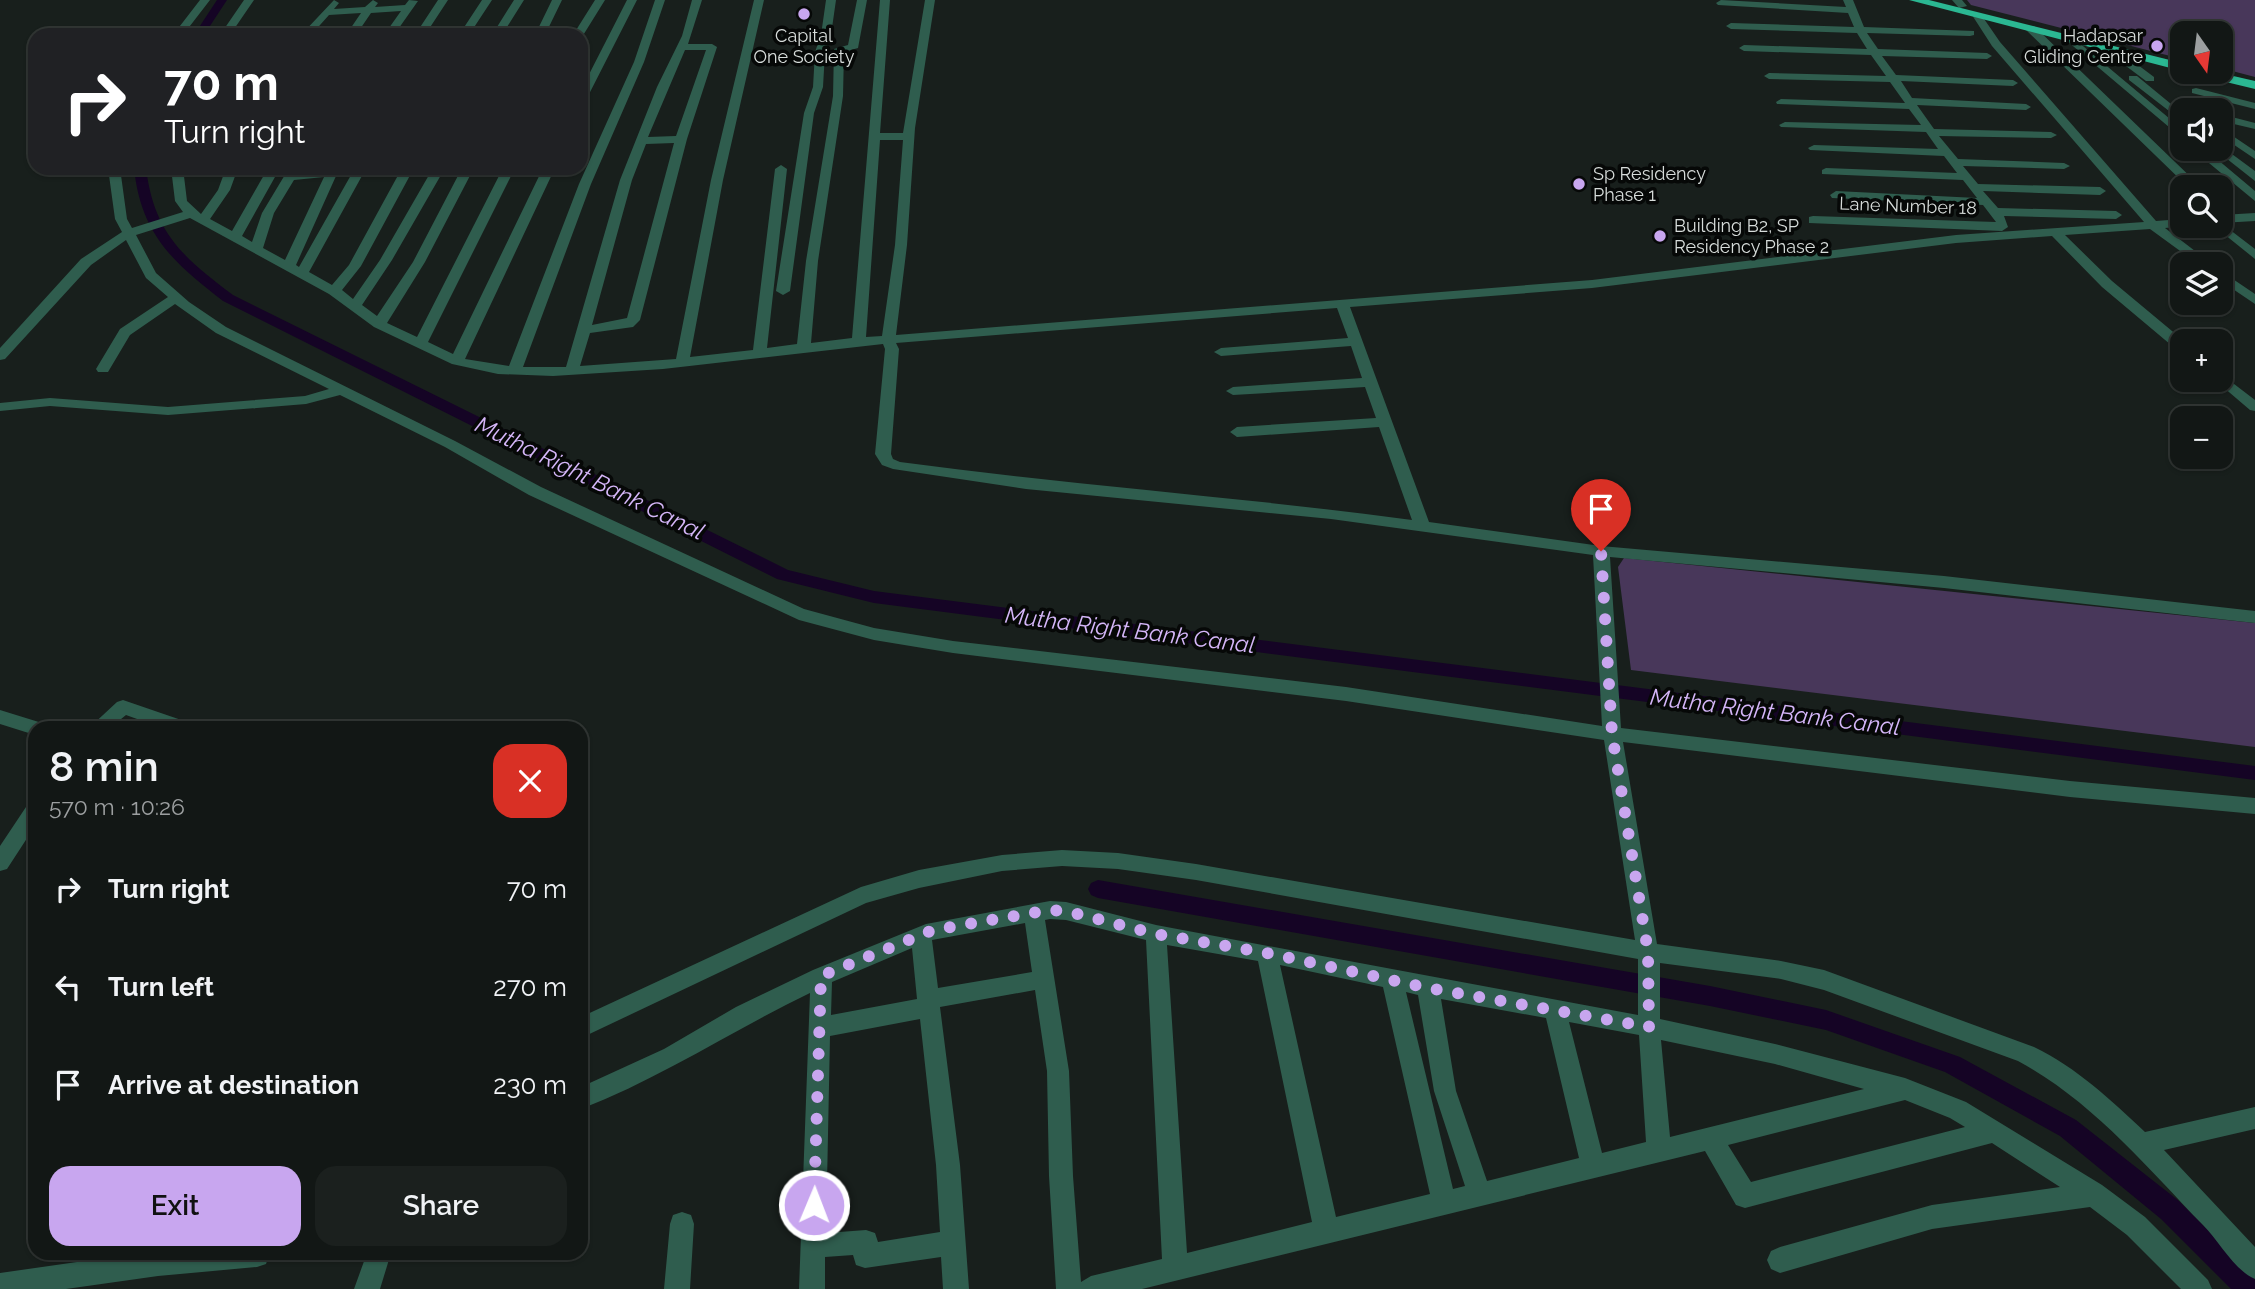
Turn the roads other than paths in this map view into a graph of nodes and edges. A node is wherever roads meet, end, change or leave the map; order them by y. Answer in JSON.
{"nodes":[{"id":1,"x":205,"y":0,"type":"edge"},
{"id":2,"x":249,"y":0,"type":"edge"},
{"id":3,"x":337,"y":0,"type":"edge"},
{"id":4,"x":375,"y":0,"type":"edge"},
{"id":5,"x":443,"y":0,"type":"edge"},
{"id":6,"x":487,"y":0,"type":"edge"},
{"id":7,"x":519,"y":0,"type":"edge"},
{"id":8,"x":557,"y":0,"type":"edge"},
{"id":9,"x":600,"y":0,"type":"edge"},
{"id":10,"x":632,"y":0,"type":"edge"},
{"id":11,"x":660,"y":0,"type":"edge"},
{"id":12,"x":697,"y":0,"type":"edge"},
{"id":13,"x":759,"y":0,"type":"edge"},
{"id":14,"x":831,"y":0,"type":"edge"},
{"id":15,"x":862,"y":0,"type":"edge"},
{"id":16,"x":885,"y":0,"type":"edge"},
{"id":17,"x":930,"y":0,"type":"edge"},
{"id":18,"x":1915,"y":0,"type":"edge"},
{"id":19,"x":1936,"y":0,"type":"edge"},
{"id":20,"x":1721,"y":3,"type":"dead end"},
{"id":21,"x":1959,"y":3,"type":"edge"},
{"id":22,"x":411,"y":4,"type":"edge"},
{"id":23,"x":1850,"y":5,"type":"edge"},
{"id":24,"x":368,"y":10,"type":"junction"},
{"id":25,"x":326,"y":12,"type":"junction"},
{"id":26,"x":1977,"y":15,"type":"junction"},
{"id":27,"x":1731,"y":26,"type":"dead end"},
{"id":28,"x":183,"y":28,"type":"edge"},
{"id":29,"x":230,"y":28,"type":"edge"},
{"id":30,"x":312,"y":28,"type":"edge"},
{"id":31,"x":356,"y":28,"type":"edge"},
{"id":32,"x":393,"y":28,"type":"edge"},
{"id":33,"x":425,"y":28,"type":"edge"},
{"id":34,"x":469,"y":28,"type":"edge"},
{"id":35,"x":501,"y":28,"type":"edge"},
{"id":36,"x":543,"y":28,"type":"edge"},
{"id":37,"x":582,"y":28,"type":"edge"},
{"id":38,"x":2030,"y":29,"type":"junction"},
{"id":39,"x":1860,"y":30,"type":"junction"},
{"id":40,"x":1970,"y":33,"type":"dead end"},
{"id":41,"x":2071,"y":39,"type":"junction"},
{"id":42,"x":2090,"y":44,"type":"junction"},
{"id":43,"x":681,"y":47,"type":"junction"},
{"id":44,"x":1744,"y":48,"type":"dead end"},
{"id":45,"x":2110,"y":49,"type":"junction"},
{"id":46,"x":1874,"y":51,"type":"junction"},
{"id":47,"x":1987,"y":56,"type":"dead end"},
{"id":48,"x":2170,"y":58,"type":"edge"},
{"id":49,"x":2170,"y":64,"type":"edge"},
{"id":50,"x":2233,"y":74,"type":"edge"},
{"id":51,"x":1769,"y":76,"type":"dead end"},
{"id":52,"x":1893,"y":79,"type":"junction"},
{"id":53,"x":2255,"y":79,"type":"edge"},
{"id":54,"x":2233,"y":80,"type":"edge"},
{"id":55,"x":2013,"y":82,"type":"dead end"},
{"id":56,"x":2255,"y":85,"type":"edge"},
{"id":57,"x":588,"y":86,"type":"edge"},
{"id":58,"x":2196,"y":91,"type":"dead end"},
{"id":59,"x":2176,"y":98,"type":"edge"},
{"id":60,"x":2222,"y":98,"type":"edge"},
{"id":61,"x":2233,"y":101,"type":"edge"},
{"id":62,"x":1781,"y":102,"type":"dead end"},
{"id":63,"x":1911,"y":104,"type":"junction"},
{"id":64,"x":2255,"y":106,"type":"edge"},
{"id":65,"x":2026,"y":107,"type":"dead end"},
{"id":66,"x":2170,"y":108,"type":"edge"},
{"id":67,"x":2233,"y":121,"type":"edge"},
{"id":68,"x":1785,"y":125,"type":"dead end"},
{"id":69,"x":2170,"y":125,"type":"edge"},
{"id":70,"x":2255,"y":126,"type":"edge"},
{"id":71,"x":1930,"y":130,"type":"junction"},
{"id":72,"x":2051,"y":135,"type":"dead end"},
{"id":73,"x":908,"y":136,"type":"junction"},
{"id":74,"x":873,"y":137,"type":"junction"},
{"id":75,"x":681,"y":139,"type":"junction"},
{"id":76,"x":2233,"y":140,"type":"edge"},
{"id":77,"x":641,"y":141,"type":"junction"},
{"id":78,"x":1814,"y":148,"type":"dead end"},
{"id":79,"x":2255,"y":156,"type":"edge"},
{"id":80,"x":1950,"y":158,"type":"junction"},
{"id":81,"x":2233,"y":159,"type":"edge"},
{"id":82,"x":2212,"y":161,"type":"edge"},
{"id":83,"x":2063,"y":166,"type":"dead end"},
{"id":84,"x":781,"y":169,"type":"dead end"},
{"id":85,"x":1826,"y":172,"type":"dead end"},
{"id":86,"x":115,"y":175,"type":"edge"},
{"id":87,"x":178,"y":175,"type":"edge"},
{"id":88,"x":231,"y":175,"type":"edge"},
{"id":89,"x":270,"y":175,"type":"edge"},
{"id":90,"x":291,"y":175,"type":"edge"},
{"id":91,"x":330,"y":175,"type":"edge"},
{"id":92,"x":356,"y":175,"type":"edge"},
{"id":93,"x":404,"y":175,"type":"edge"},
{"id":94,"x":435,"y":175,"type":"edge"},
{"id":95,"x":464,"y":175,"type":"edge"},
{"id":96,"x":505,"y":175,"type":"edge"},
{"id":97,"x":546,"y":175,"type":"edge"},
{"id":98,"x":2182,"y":175,"type":"edge"},
{"id":99,"x":2255,"y":177,"type":"edge"},
{"id":100,"x":1970,"y":182,"type":"junction"},
{"id":101,"x":395,"y":191,"type":"junction"},
{"id":102,"x":426,"y":191,"type":"junction"},
{"id":103,"x":2100,"y":191,"type":"dead end"},
{"id":104,"x":1836,"y":195,"type":"dead end"},
{"id":105,"x":2255,"y":197,"type":"edge"},
{"id":106,"x":1990,"y":207,"type":"junction"},
{"id":107,"x":2116,"y":215,"type":"dead end"},
{"id":108,"x":197,"y":217,"type":"junction"},
{"id":109,"x":2255,"y":217,"type":"edge"},
{"id":110,"x":2233,"y":218,"type":"edge"},
{"id":111,"x":1813,"y":220,"type":"dead end"},
{"id":112,"x":2170,"y":224,"type":"edge"},
{"id":113,"x":2153,"y":225,"type":"junction"},
{"id":114,"x":135,"y":231,"type":"junction"},
{"id":115,"x":2054,"y":231,"type":"junction"},
{"id":116,"x":2233,"y":231,"type":"edge"},
{"id":117,"x":234,"y":239,"type":"junction"},
{"id":118,"x":256,"y":250,"type":"junction"},
{"id":119,"x":2190,"y":252,"type":"edge"},
{"id":120,"x":2255,"y":255,"type":"edge"},
{"id":121,"x":289,"y":266,"type":"junction"},
{"id":122,"x":302,"y":274,"type":"junction"},
{"id":123,"x":2233,"y":284,"type":"edge"},
{"id":124,"x":334,"y":291,"type":"junction"},
{"id":125,"x":783,"y":291,"type":"dead end"},
{"id":126,"x":175,"y":298,"type":"junction"},
{"id":127,"x":2255,"y":300,"type":"edge"},
{"id":128,"x":1343,"y":305,"type":"junction"},
{"id":129,"x":355,"y":306,"type":"junction"},
{"id":130,"x":379,"y":324,"type":"junction"},
{"id":131,"x":583,"y":330,"type":"junction"},
{"id":132,"x":2170,"y":337,"type":"edge"},
{"id":133,"x":888,"y":340,"type":"junction"},
{"id":134,"x":859,"y":341,"type":"junction"},
{"id":135,"x":1356,"y":341,"type":"junction"},
{"id":136,"x":421,"y":342,"type":"junction"},
{"id":137,"x":804,"y":348,"type":"junction"},
{"id":138,"x":1221,"y":352,"type":"dead end"},
{"id":139,"x":759,"y":354,"type":"junction"},
{"id":140,"x":0,"y":356,"type":"edge"},
{"id":141,"x":457,"y":360,"type":"junction"},
{"id":142,"x":682,"y":363,"type":"junction"},
{"id":143,"x":103,"y":369,"type":"dead end"},
{"id":144,"x":572,"y":371,"type":"junction"},
{"id":145,"x":514,"y":372,"type":"junction"},
{"id":146,"x":1371,"y":382,"type":"junction"},
{"id":147,"x":2233,"y":388,"type":"edge"},
{"id":148,"x":338,"y":391,"type":"junction"},
{"id":149,"x":1233,"y":391,"type":"dead end"},
{"id":150,"x":0,"y":407,"type":"edge"},
{"id":151,"x":2255,"y":407,"type":"edge"},
{"id":152,"x":1385,"y":422,"type":"junction"},
{"id":153,"x":1237,"y":432,"type":"dead end"},
{"id":154,"x":1423,"y":527,"type":"junction"},
{"id":155,"x":1601,"y":551,"type":"junction"},
{"id":156,"x":2255,"y":617,"type":"edge"},
{"id":157,"x":0,"y":717,"type":"edge"},
{"id":158,"x":107,"y":721,"type":"edge"},
{"id":159,"x":163,"y":721,"type":"edge"},
{"id":160,"x":28,"y":726,"type":"edge"},
{"id":161,"x":1611,"y":728,"type":"junction"},
{"id":162,"x":2255,"y":806,"type":"edge"},
{"id":163,"x":28,"y":821,"type":"edge"},
{"id":164,"x":0,"y":863,"type":"edge"},
{"id":165,"x":1034,"y":913,"type":"junction"},
{"id":166,"x":1156,"y":934,"type":"junction"},
{"id":167,"x":921,"y":935,"type":"junction"},
{"id":168,"x":1267,"y":953,"type":"junction"},
{"id":169,"x":1648,"y":957,"type":"junction"},
{"id":170,"x":821,"y":976,"type":"junction"},
{"id":171,"x":1045,"y":979,"type":"junction"},
{"id":172,"x":1392,"y":980,"type":"junction"},
{"id":173,"x":1428,"y":988,"type":"junction"},
{"id":174,"x":929,"y":1003,"type":"junction"},
{"id":175,"x":1555,"y":1010,"type":"junction"},
{"id":176,"x":1648,"y":1019,"type":"junction"},
{"id":177,"x":588,"y":1025,"type":"edge"},
{"id":178,"x":818,"y":1028,"type":"junction"},
{"id":179,"x":1905,"y":1089,"type":"junction"},
{"id":180,"x":588,"y":1095,"type":"edge"},
{"id":181,"x":2255,"y":1118,"type":"edge"},
{"id":182,"x":1994,"y":1131,"type":"junction"},
{"id":183,"x":1711,"y":1138,"type":"junction"},
{"id":184,"x":2141,"y":1144,"type":"junction"},
{"id":185,"x":1659,"y":1151,"type":"junction"},
{"id":186,"x":1593,"y":1166,"type":"junction"},
{"id":187,"x":1479,"y":1193,"type":"junction"},
{"id":188,"x":2093,"y":1194,"type":"junction"},
{"id":189,"x":1444,"y":1202,"type":"junction"},
{"id":190,"x":682,"y":1224,"type":"dead end"},
{"id":191,"x":1327,"y":1233,"type":"junction"},
{"id":192,"x":953,"y":1243,"type":"junction"},
{"id":193,"x":813,"y":1246,"type":"junction"},
{"id":194,"x":144,"y":1260,"type":"edge"},
{"id":195,"x":377,"y":1260,"type":"edge"},
{"id":196,"x":1780,"y":1260,"type":"dead end"},
{"id":197,"x":2255,"y":1266,"type":"edge"},
{"id":198,"x":1175,"y":1269,"type":"junction"},
{"id":199,"x":0,"y":1286,"type":"edge"},
{"id":200,"x":367,"y":1289,"type":"edge"},
{"id":201,"x":677,"y":1289,"type":"edge"},
{"id":202,"x":812,"y":1289,"type":"edge"},
{"id":203,"x":956,"y":1289,"type":"edge"},
{"id":204,"x":1069,"y":1289,"type":"edge"},
{"id":205,"x":1091,"y":1289,"type":"edge"},
{"id":206,"x":2199,"y":1289,"type":"edge"}],
"edges":[{"from":1,"to":28,"type":"street"},
{"from":2,"to":29,"type":"street"},
{"from":3,"to":25,"type":"street"},
{"from":4,"to":24,"type":"street"},
{"from":5,"to":33,"type":"street"},
{"from":6,"to":34,"type":"street"},
{"from":7,"to":35,"type":"street"},
{"from":8,"to":36,"type":"street"},
{"from":9,"to":37,"type":"street"},
{"from":10,"to":57,"type":"street"},
{"from":11,"to":145,"type":"street"},
{"from":12,"to":43,"type":"street"},
{"from":13,"to":142,"type":"street"},
{"from":14,"to":125,"type":"street"},
{"from":15,"to":137,"type":"street"},
{"from":16,"to":74,"type":"street"},
{"from":17,"to":73,"type":"street"},
{"from":18,"to":26,"type":"highway"},
{"from":19,"to":21,"type":"highway"},
{"from":20,"to":23,"type":"street"},
{"from":21,"to":48,"type":"highway"},
{"from":22,"to":24,"type":"street"},
{"from":22,"to":32,"type":"street"},
{"from":23,"to":39,"type":"street"},
{"from":24,"to":25,"type":"street"},
{"from":24,"to":31,"type":"street"},
{"from":25,"to":30,"type":"street"},
{"from":26,"to":38,"type":"highway"},
{"from":26,"to":113,"type":"street"},
{"from":27,"to":39,"type":"street"},
{"from":38,"to":41,"type":"highway"},
{"from":38,"to":98,"type":"street"},
{"from":39,"to":40,"type":"street"},
{"from":39,"to":46,"type":"street"},
{"from":41,"to":42,"type":"highway"},
{"from":41,"to":69,"type":"street"},
{"from":42,"to":45,"type":"highway"},
{"from":42,"to":66,"type":"street"},
{"from":43,"to":75,"type":"street"},
{"from":43,"to":77,"type":"street"},
{"from":44,"to":46,"type":"street"},
{"from":45,"to":49,"type":"highway"},
{"from":45,"to":59,"type":"street"},
{"from":46,"to":47,"type":"street"},
{"from":46,"to":52,"type":"street"},
{"from":50,"to":53,"type":"highway"},
{"from":51,"to":52,"type":"street"},
{"from":52,"to":55,"type":"street"},
{"from":52,"to":63,"type":"street"},
{"from":54,"to":56,"type":"highway"},
{"from":58,"to":60,"type":"street"},
{"from":61,"to":64,"type":"street"},
{"from":62,"to":63,"type":"street"},
{"from":63,"to":65,"type":"street"},
{"from":63,"to":71,"type":"street"},
{"from":67,"to":70,"type":"street"},
{"from":68,"to":71,"type":"street"},
{"from":71,"to":72,"type":"street"},
{"from":71,"to":80,"type":"street"},
{"from":73,"to":74,"type":"street"},
{"from":73,"to":133,"type":"street"},
{"from":74,"to":134,"type":"street"},
{"from":75,"to":77,"type":"street"},
{"from":75,"to":131,"type":"street"},
{"from":76,"to":79,"type":"street"},
{"from":77,"to":131,"type":"street"},
{"from":78,"to":80,"type":"street"},
{"from":80,"to":83,"type":"street"},
{"from":80,"to":100,"type":"street"},
{"from":81,"to":99,"type":"street"},
{"from":82,"to":105,"type":"street"},
{"from":84,"to":139,"type":"street"},
{"from":85,"to":100,"type":"street"},
{"from":86,"to":114,"type":"street"},
{"from":87,"to":108,"type":"street"},
{"from":88,"to":108,"type":"street"},
{"from":89,"to":117,"type":"street"},
{"from":90,"to":118,"type":"street"},
{"from":91,"to":121,"type":"street"},
{"from":92,"to":122,"type":"street"},
{"from":93,"to":101,"type":"street"},
{"from":94,"to":102,"type":"street"},
{"from":95,"to":130,"type":"street"},
{"from":96,"to":136,"type":"street"},
{"from":97,"to":141,"type":"street"},
{"from":100,"to":103,"type":"street"},
{"from":100,"to":106,"type":"street"},
{"from":101,"to":102,"type":"street"},
{"from":101,"to":124,"type":"street"},
{"from":102,"to":129,"type":"street"},
{"from":104,"to":106,"type":"street"},
{"from":106,"to":107,"type":"street"},
{"from":106,"to":111,"type":"street","name":"Lane Number 18"},
{"from":108,"to":114,"type":"street"},
{"from":108,"to":117,"type":"street"},
{"from":109,"to":110,"type":"street"},
{"from":112,"to":113,"type":"street"},
{"from":113,"to":115,"type":"street"},
{"from":113,"to":119,"type":"street"},
{"from":114,"to":126,"type":"street"},
{"from":114,"to":140,"type":"street"},
{"from":115,"to":128,"type":"street"},
{"from":115,"to":132,"type":"street"},
{"from":116,"to":120,"type":"street"},
{"from":117,"to":118,"type":"street"},
{"from":118,"to":121,"type":"street"},
{"from":121,"to":122,"type":"street"},
{"from":122,"to":124,"type":"street"},
{"from":123,"to":127,"type":"street"},
{"from":124,"to":129,"type":"street"},
{"from":126,"to":143,"type":"street"},
{"from":126,"to":148,"type":"street"},
{"from":128,"to":133,"type":"street"},
{"from":128,"to":135,"type":"street"},
{"from":129,"to":130,"type":"street"},
{"from":130,"to":136,"type":"street"},
{"from":131,"to":144,"type":"street"},
{"from":133,"to":134,"type":"street"},
{"from":133,"to":154,"type":"street"},
{"from":134,"to":137,"type":"street"},
{"from":135,"to":138,"type":"street"},
{"from":135,"to":146,"type":"street"},
{"from":136,"to":141,"type":"street"},
{"from":137,"to":139,"type":"street"},
{"from":139,"to":142,"type":"street"},
{"from":141,"to":145,"type":"street"},
{"from":142,"to":144,"type":"street"},
{"from":144,"to":145,"type":"street"},
{"from":146,"to":149,"type":"street"},
{"from":146,"to":152,"type":"street"},
{"from":147,"to":151,"type":"street"},
{"from":148,"to":150,"type":"street"},
{"from":148,"to":161,"type":"street"},
{"from":152,"to":153,"type":"street"},
{"from":152,"to":154,"type":"street"},
{"from":154,"to":155,"type":"street"},
{"from":155,"to":156,"type":"street"},
{"from":155,"to":161,"type":"street"},
{"from":157,"to":160,"type":"street"},
{"from":158,"to":159,"type":"street"},
{"from":161,"to":162,"type":"street"},
{"from":161,"to":169,"type":"street"},
{"from":163,"to":164,"type":"street"},
{"from":165,"to":166,"type":"street"},
{"from":165,"to":167,"type":"street"},
{"from":165,"to":171,"type":"street"},
{"from":166,"to":168,"type":"street"},
{"from":166,"to":198,"type":"street"},
{"from":167,"to":170,"type":"street"},
{"from":167,"to":174,"type":"street"},
{"from":168,"to":172,"type":"street"},
{"from":168,"to":191,"type":"street"},
{"from":169,"to":176,"type":"street"},
{"from":169,"to":177,"type":"street"},
{"from":169,"to":184,"type":"street"},
{"from":170,"to":178,"type":"street"},
{"from":170,"to":180,"type":"street"},
{"from":171,"to":174,"type":"street"},
{"from":171,"to":204,"type":"street"},
{"from":172,"to":173,"type":"street"},
{"from":172,"to":189,"type":"street"},
{"from":173,"to":175,"type":"street"},
{"from":173,"to":187,"type":"street"},
{"from":174,"to":178,"type":"street"},
{"from":174,"to":192,"type":"street"},
{"from":175,"to":176,"type":"street"},
{"from":175,"to":186,"type":"street"},
{"from":176,"to":179,"type":"street"},
{"from":176,"to":185,"type":"street"},
{"from":178,"to":193,"type":"street"},
{"from":179,"to":182,"type":"street"},
{"from":179,"to":183,"type":"street"},
{"from":181,"to":184,"type":"street"},
{"from":182,"to":183,"type":"street"},
{"from":182,"to":188,"type":"street"},
{"from":183,"to":185,"type":"street"},
{"from":184,"to":197,"type":"street"},
{"from":185,"to":186,"type":"street"},
{"from":186,"to":187,"type":"street"},
{"from":187,"to":189,"type":"street"},
{"from":188,"to":196,"type":"street"},
{"from":188,"to":206,"type":"street"},
{"from":189,"to":191,"type":"street"},
{"from":190,"to":201,"type":"street"},
{"from":191,"to":198,"type":"street"},
{"from":192,"to":193,"type":"street"},
{"from":192,"to":203,"type":"street"},
{"from":193,"to":202,"type":"street"},
{"from":194,"to":199,"type":"street"},
{"from":195,"to":200,"type":"street"},
{"from":198,"to":205,"type":"street"}]}
